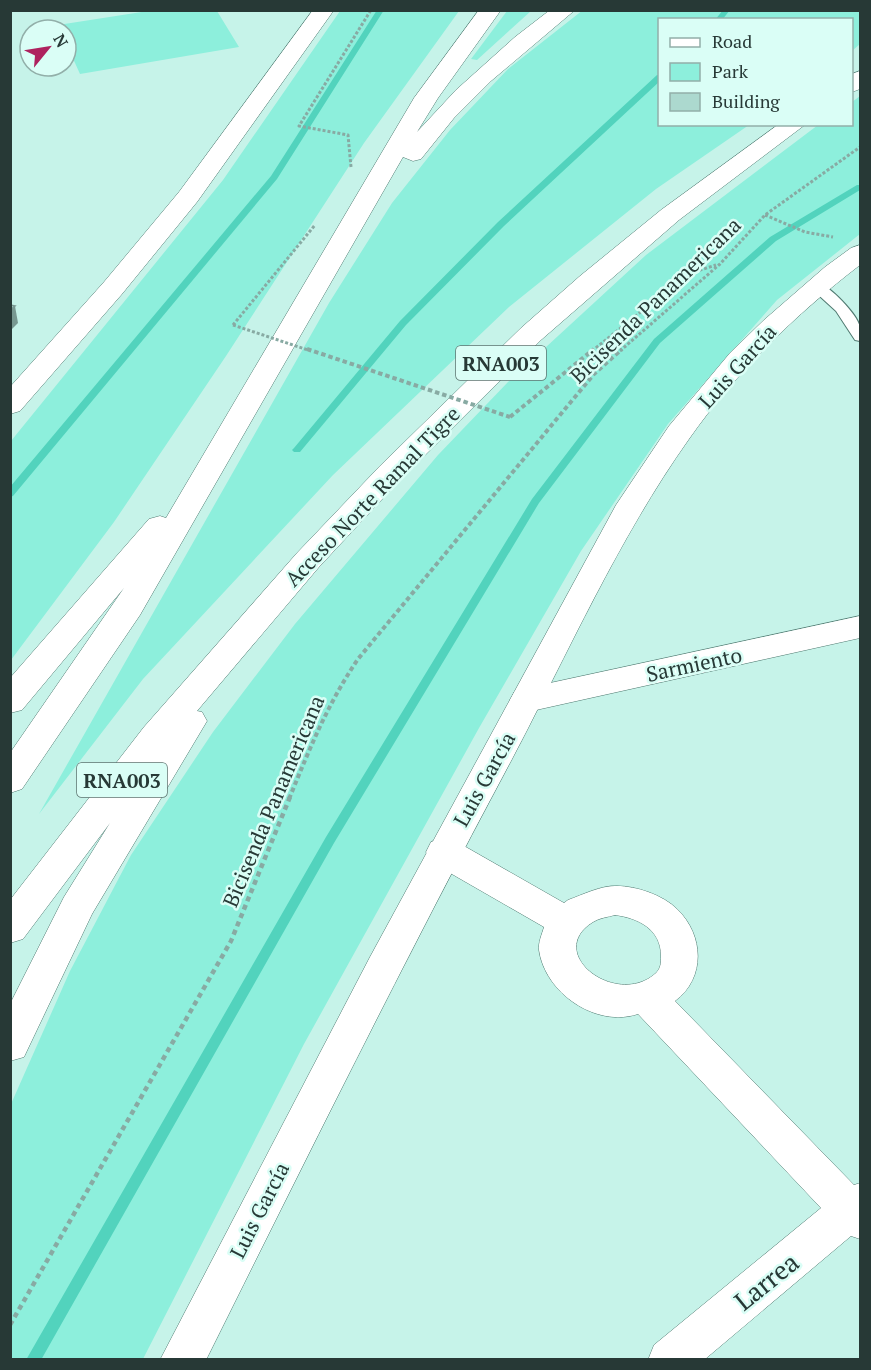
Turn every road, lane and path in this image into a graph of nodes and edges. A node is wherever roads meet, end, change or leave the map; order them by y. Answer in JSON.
{"nodes":[{"id":1,"x":324,"y":10,"type":"edge"},
{"id":2,"x":371,"y":10,"type":"edge"},
{"id":3,"x":491,"y":10,"type":"edge"},
{"id":4,"x":565,"y":10,"type":"edge"},
{"id":5,"x":792,"y":126,"type":"edge"},
{"id":6,"x":861,"y":147,"type":"edge"},
{"id":7,"x":351,"y":168,"type":"dead end"},
{"id":8,"x":765,"y":215,"type":"junction"},
{"id":9,"x":315,"y":225,"type":"dead end"},
{"id":10,"x":804,"y":232,"type":"dead end"},
{"id":11,"x":861,"y":253,"type":"edge"},
{"id":12,"x":720,"y":264,"type":"junction"},
{"id":13,"x":323,"y":272,"type":"junction"},
{"id":14,"x":818,"y":286,"type":"junction"},
{"id":15,"x":861,"y":337,"type":"edge"},
{"id":16,"x":10,"y":405,"type":"edge"},
{"id":17,"x":209,"y":471,"type":"junction"},
{"id":18,"x":861,"y":627,"type":"edge"},
{"id":19,"x":242,"y":638,"type":"junction"},
{"id":20,"x":527,"y":700,"type":"junction"},
{"id":21,"x":10,"y":701,"type":"edge"},
{"id":22,"x":10,"y":780,"type":"edge"},
{"id":23,"x":444,"y":852,"type":"junction"},
{"id":24,"x":566,"y":922,"type":"junction"},
{"id":25,"x":10,"y":928,"type":"edge"},
{"id":26,"x":647,"y":998,"type":"junction"},
{"id":27,"x":10,"y":1045,"type":"edge"},
{"id":28,"x":857,"y":1211,"type":"edge"},
{"id":29,"x":10,"y":1325,"type":"edge"},
{"id":30,"x":182,"y":1359,"type":"edge"},
{"id":31,"x":670,"y":1359,"type":"edge"}],
"edges":[{"from":1,"to":16,"type":"main road"},
{"from":2,"to":7,"type":"path"},
{"from":3,"to":13,"type":"main road"},
{"from":4,"to":13,"type":"main road"},
{"from":5,"to":19,"type":"main road","name":"Acceso Norte Ramal Tigre","number":"RNA003"},
{"from":6,"to":8,"type":"path","name":"Bicisenda Panamericana"},
{"from":8,"to":10,"type":"path","name":"Bicisenda Panamericana"},
{"from":8,"to":12,"type":"path","name":"Bicisenda Panamericana"},
{"from":9,"to":12,"type":"path","bridge":true},
{"from":11,"to":14,"type":"main road","name":"Luis García"},
{"from":12,"to":29,"type":"path","name":"Bicisenda Panamericana"},
{"from":13,"to":17,"type":"main road"},
{"from":14,"to":15,"type":"lane"},
{"from":14,"to":20,"type":"main road","name":"Luis García"},
{"from":17,"to":21,"type":"main road"},
{"from":17,"to":22,"type":"main road"},
{"from":18,"to":20,"type":"main road","name":"Sarmiento"},
{"from":19,"to":25,"type":"main road","name":"Acceso Norte Ramal Tigre","number":"RNA003"},
{"from":19,"to":27,"type":"main road"},
{"from":20,"to":23,"type":"main road","name":"Luis García"},
{"from":23,"to":24,"type":"main road"},
{"from":23,"to":30,"type":"main road","name":"Luis García"},
{"from":24,"to":26,"type":"main road"},
{"from":24,"to":26,"type":"main road"},
{"from":26,"to":28,"type":"main road"},
{"from":28,"to":31,"type":"main road","name":"Larrea"}]}
